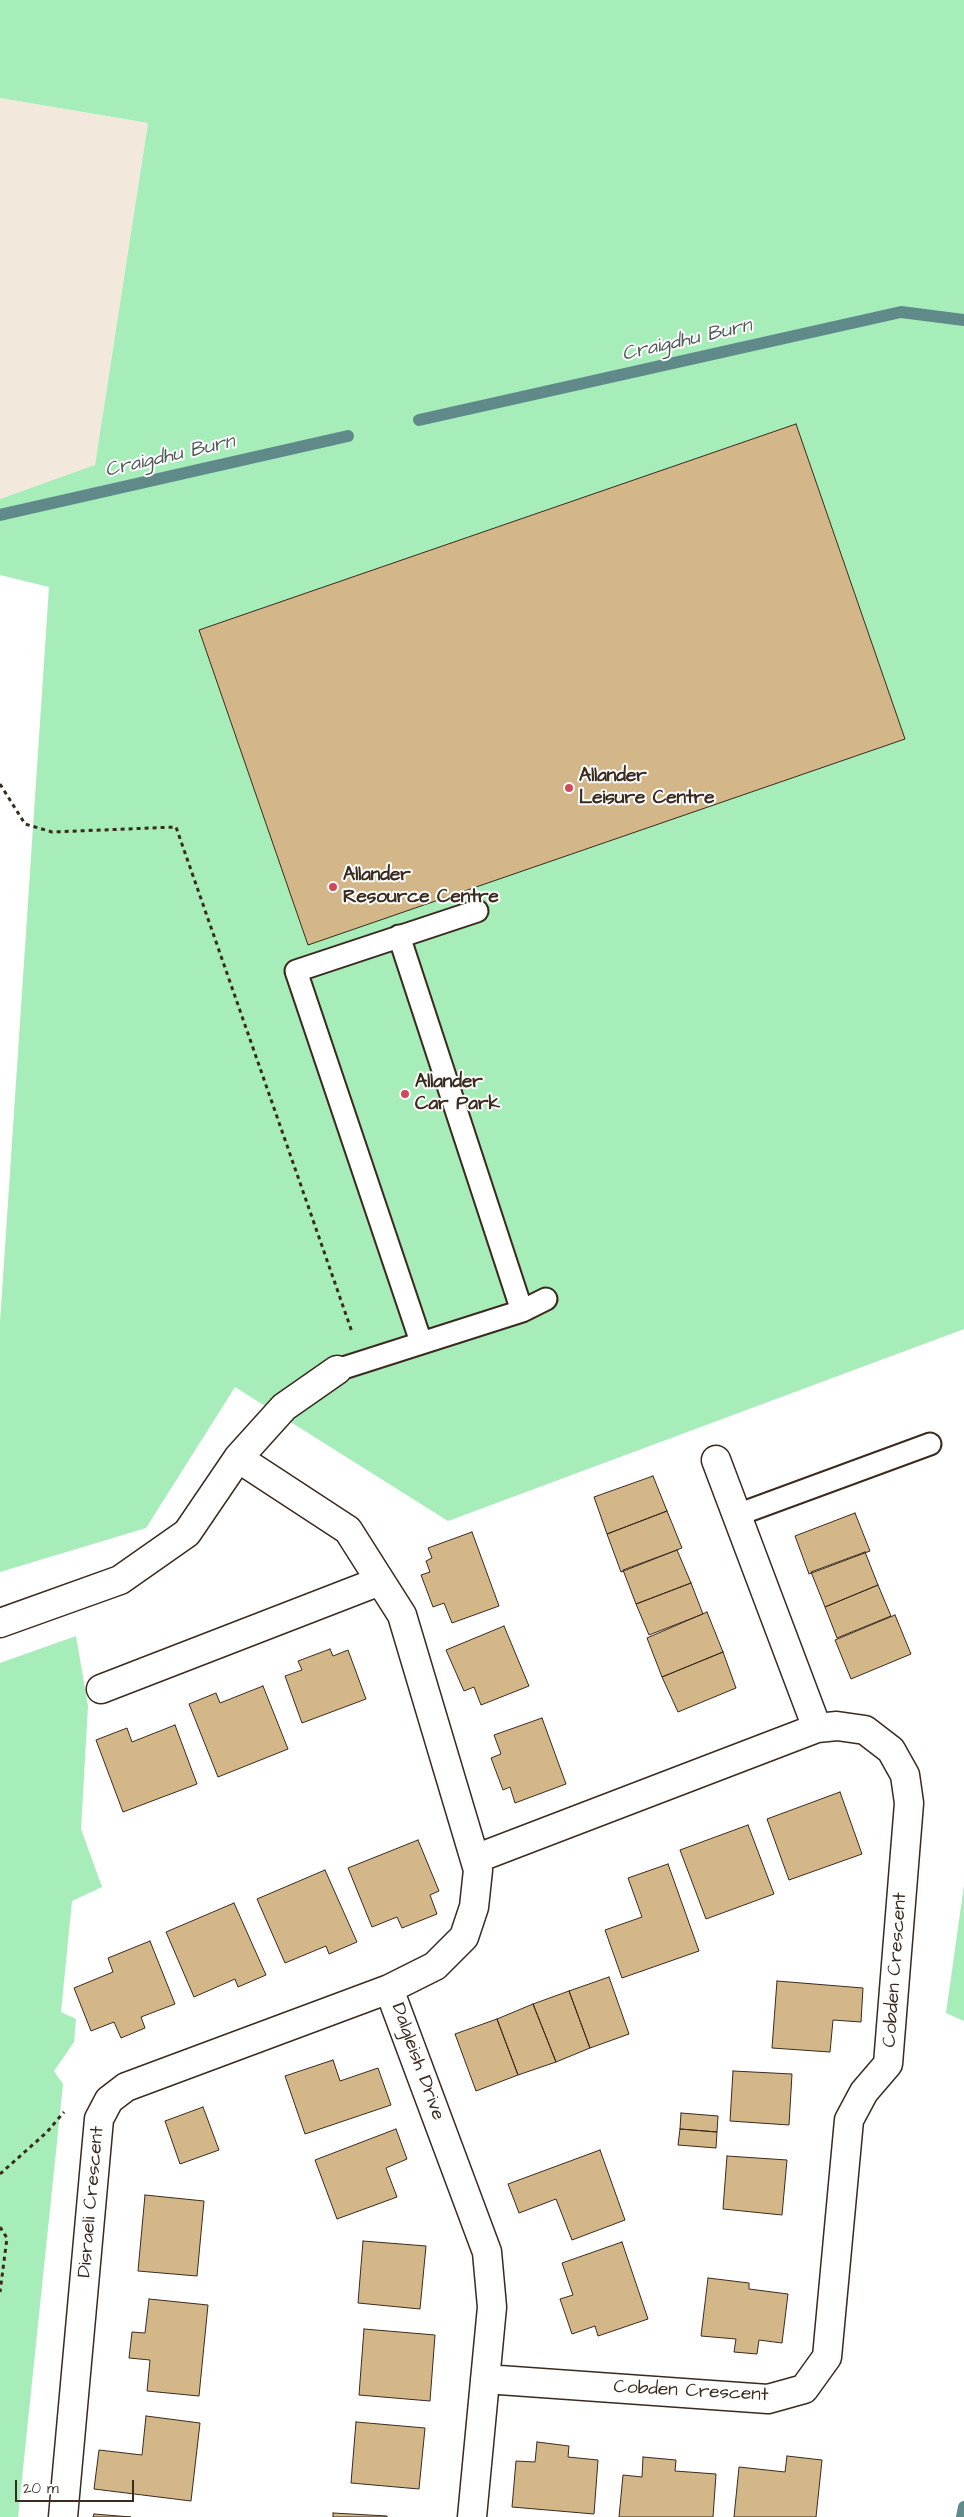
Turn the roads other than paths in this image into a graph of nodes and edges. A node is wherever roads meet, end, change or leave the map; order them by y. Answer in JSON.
{"nodes":[{"id":1,"x":476,"y":911,"type":"dead end"},
{"id":2,"x":399,"y":936,"type":"junction"},
{"id":3,"x":546,"y":1299,"type":"dead end"},
{"id":4,"x":522,"y":1311,"type":"junction"},
{"id":5,"x":422,"y":1342,"type":"junction"},
{"id":6,"x":337,"y":1370,"type":"joint"},
{"id":7,"x":930,"y":1444,"type":"dead end"},
{"id":8,"x":238,"y":1458,"type":"junction"},
{"id":9,"x":716,"y":1460,"type":"dead end"},
{"id":10,"x":737,"y":1514,"type":"junction"},
{"id":11,"x":380,"y":1581,"type":"junction"},
{"id":12,"x":0,"y":1624,"type":"edge"},
{"id":13,"x":101,"y":1689,"type":"dead end"},
{"id":14,"x":817,"y":1728,"type":"junction"},
{"id":15,"x":475,"y":1859,"type":"junction"},
{"id":16,"x":389,"y":1989,"type":"junction"},
{"id":17,"x":485,"y":2380,"type":"junction"},
{"id":18,"x":64,"y":2517,"type":"edge"},
{"id":19,"x":472,"y":2517,"type":"edge"}],
"edges":[{"from":1,"to":2,"type":"lane"},
{"from":2,"to":4,"type":"lane"},
{"from":2,"to":5,"type":"lane"},
{"from":3,"to":4,"type":"lane"},
{"from":4,"to":5,"type":"lane"},
{"from":5,"to":6,"type":"lane"},
{"from":6,"to":8,"type":"street"},
{"from":7,"to":10,"type":"lane"},
{"from":8,"to":11,"type":"street","name":"Dalgleish Drive"},
{"from":8,"to":12,"type":"street"},
{"from":9,"to":10,"type":"street"},
{"from":10,"to":14,"type":"street"},
{"from":11,"to":13,"type":"street"},
{"from":11,"to":15,"type":"street","name":"Dalgleish Drive"},
{"from":14,"to":15,"type":"street","name":"Cobden Crescent"},
{"from":14,"to":17,"type":"street","name":"Cobden Crescent"},
{"from":15,"to":16,"type":"street","name":"Dalgleish Drive"},
{"from":16,"to":17,"type":"street","name":"Dalgleish Drive"},
{"from":16,"to":18,"type":"street","name":"Disraeli Crescent"},
{"from":17,"to":19,"type":"street","name":"Dalgleish Drive"}]}
